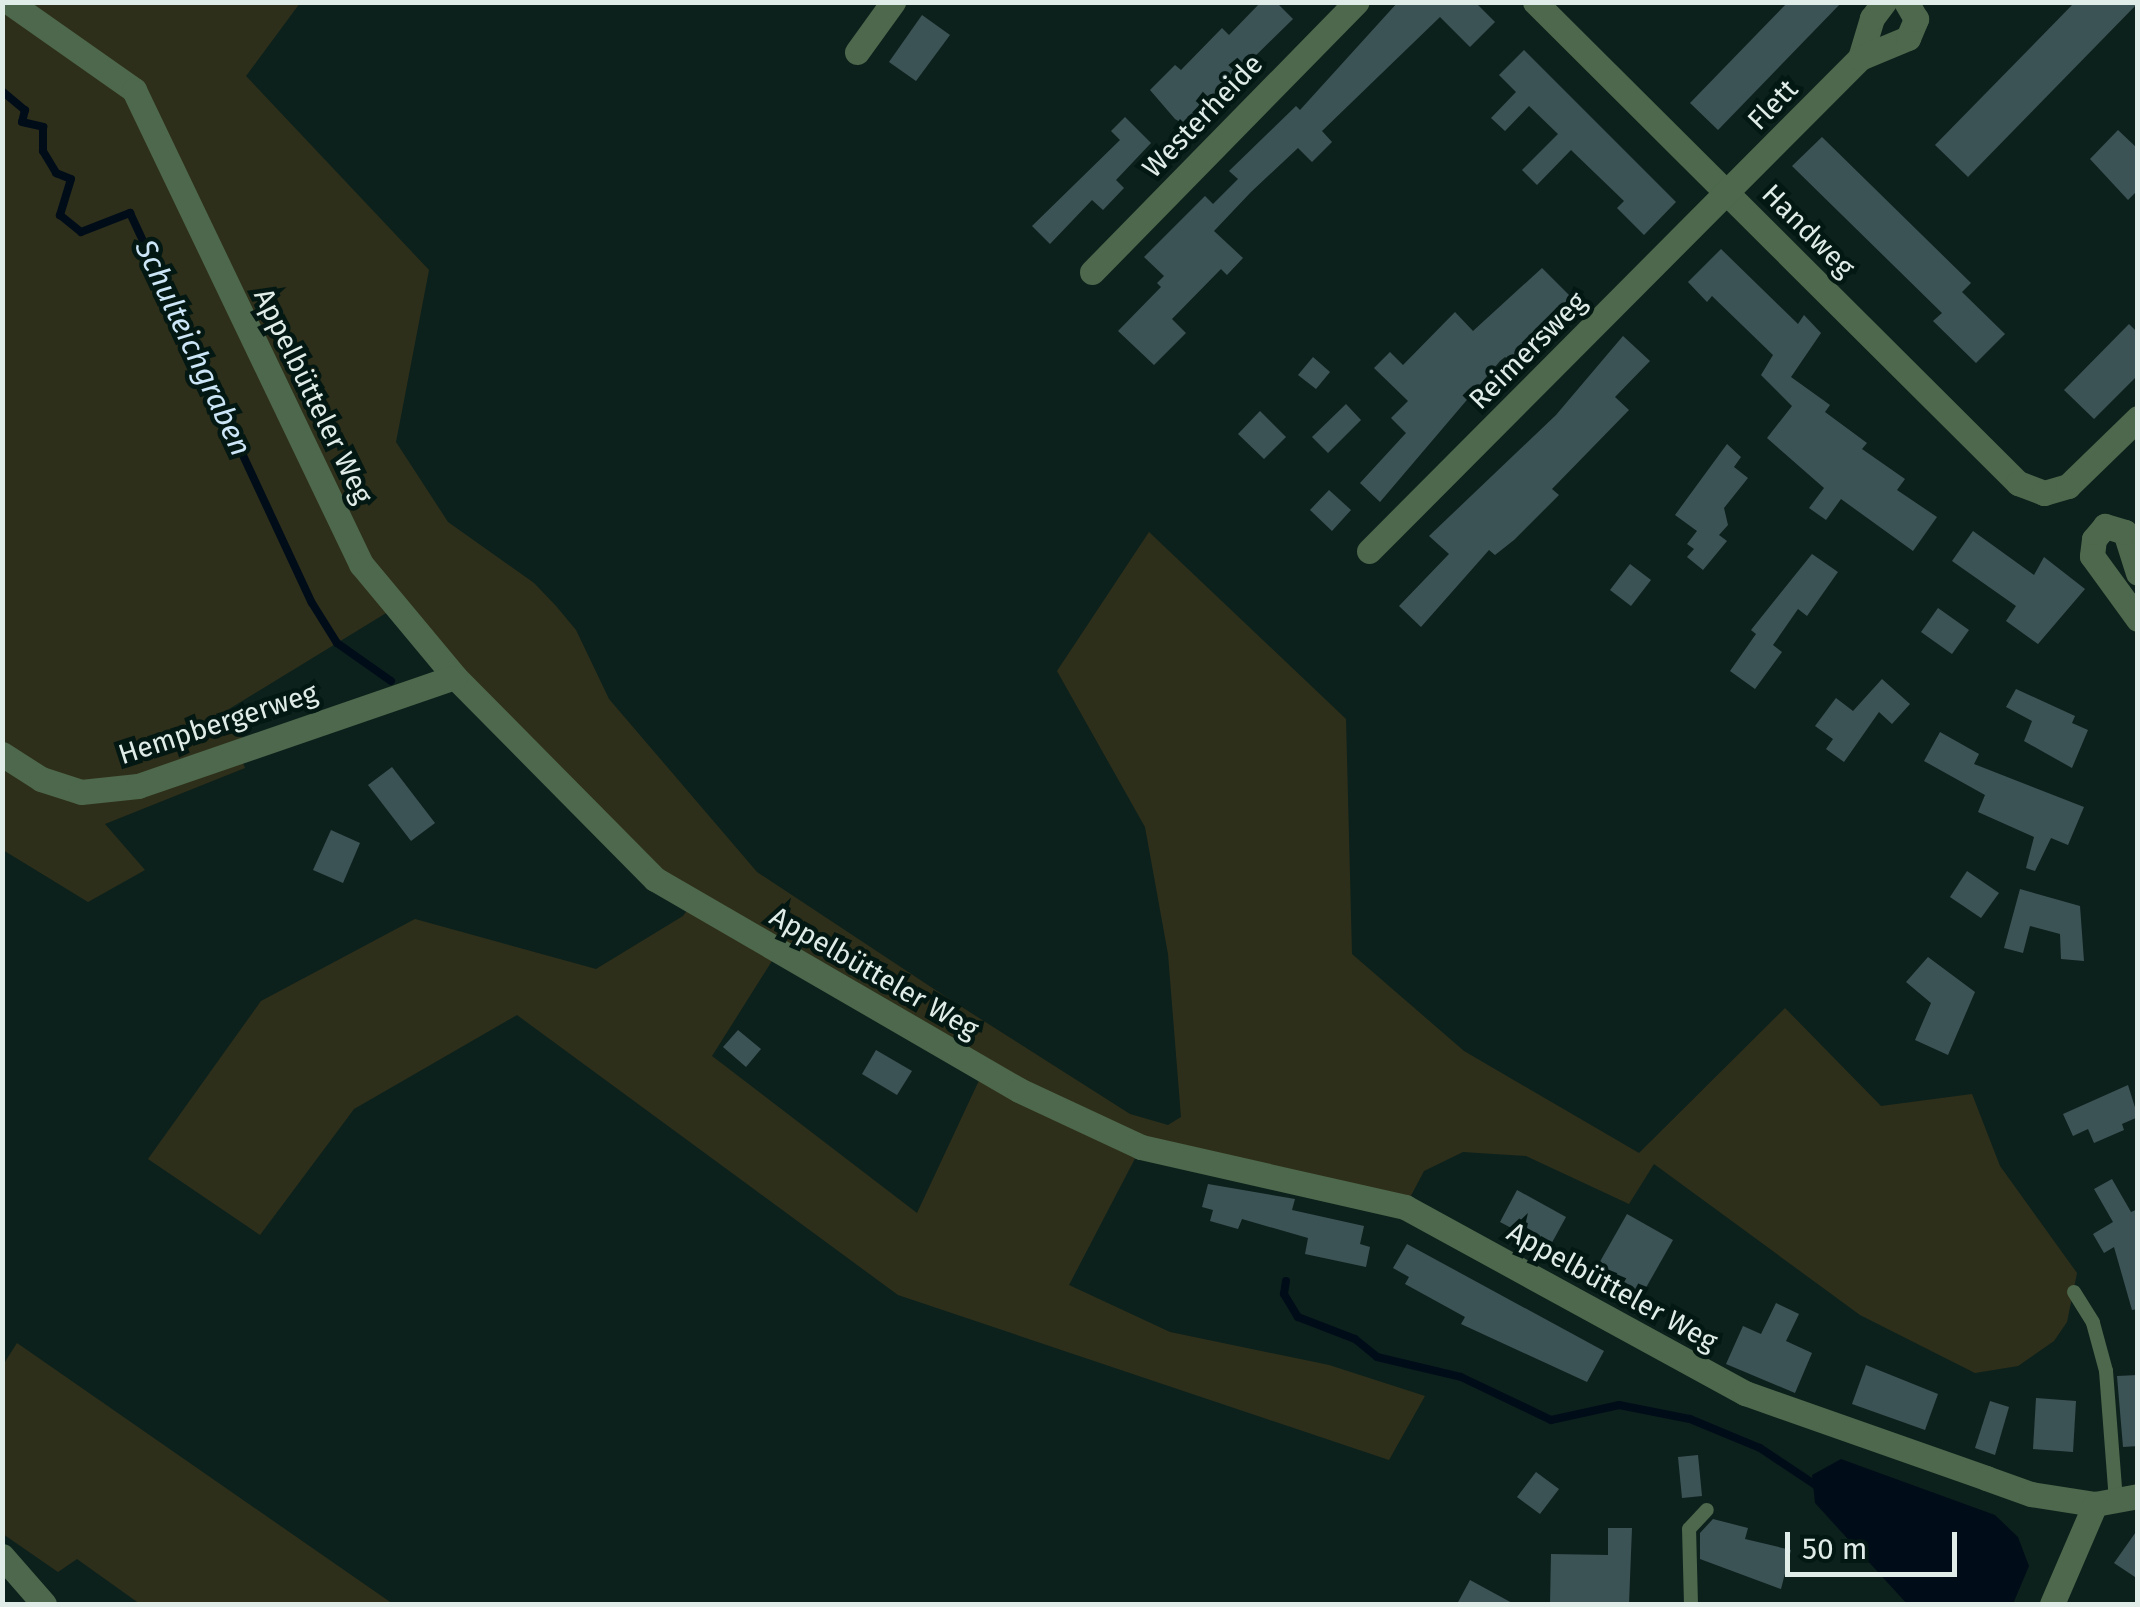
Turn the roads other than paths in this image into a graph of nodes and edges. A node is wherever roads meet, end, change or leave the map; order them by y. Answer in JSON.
{"nodes":[{"id":1,"x":9,"y":2,"type":"edge"},
{"id":2,"x":893,"y":2,"type":"edge"},
{"id":3,"x":1356,"y":2,"type":"edge"},
{"id":4,"x":1535,"y":2,"type":"edge"},
{"id":5,"x":1884,"y":2,"type":"edge"},
{"id":6,"x":1906,"y":2,"type":"edge"},
{"id":7,"x":857,"y":52,"type":"dead end"},
{"id":8,"x":1860,"y":58,"type":"junction"},
{"id":9,"x":1729,"y":194,"type":"junction"},
{"id":10,"x":1092,"y":272,"type":"dead end"},
{"id":11,"x":2138,"y":418,"type":"edge"},
{"id":12,"x":1369,"y":550,"type":"dead end"},
{"id":13,"x":2138,"y":573,"type":"edge"},
{"id":14,"x":2138,"y":619,"type":"edge"},
{"id":15,"x":455,"y":677,"type":"junction"},
{"id":16,"x":2,"y":754,"type":"edge"},
{"id":17,"x":2074,"y":1292,"type":"dead end"},
{"id":18,"x":2116,"y":1500,"type":"edge"},
{"id":19,"x":1706,"y":1510,"type":"dead end"},
{"id":20,"x":2,"y":1556,"type":"edge"},
{"id":21,"x":44,"y":1604,"type":"edge"},
{"id":22,"x":1691,"y":1604,"type":"edge"},
{"id":23,"x":2052,"y":1604,"type":"edge"}],
"edges":[{"from":1,"to":15,"type":"street","name":"Appelbütteler Weg"},
{"from":2,"to":7,"type":"street"},
{"from":3,"to":10,"type":"street","name":"Westerheide"},
{"from":4,"to":9,"type":"street","name":"Handweg"},
{"from":5,"to":8,"type":"street","name":"Flett"},
{"from":6,"to":8,"type":"street","name":"Flett"},
{"from":8,"to":9,"type":"street","name":"Flett"},
{"from":9,"to":11,"type":"street","name":"Handweg"},
{"from":9,"to":12,"type":"street","name":"Reimersweg"},
{"from":13,"to":14,"type":"street"},
{"from":15,"to":16,"type":"street","name":"Hempbergerweg"},
{"from":15,"to":18,"type":"street","name":"Appelbütteler Weg"},
{"from":17,"to":18,"type":"lane"},
{"from":18,"to":23,"type":"street"},
{"from":19,"to":22,"type":"lane"},
{"from":20,"to":21,"type":"street"}]}
